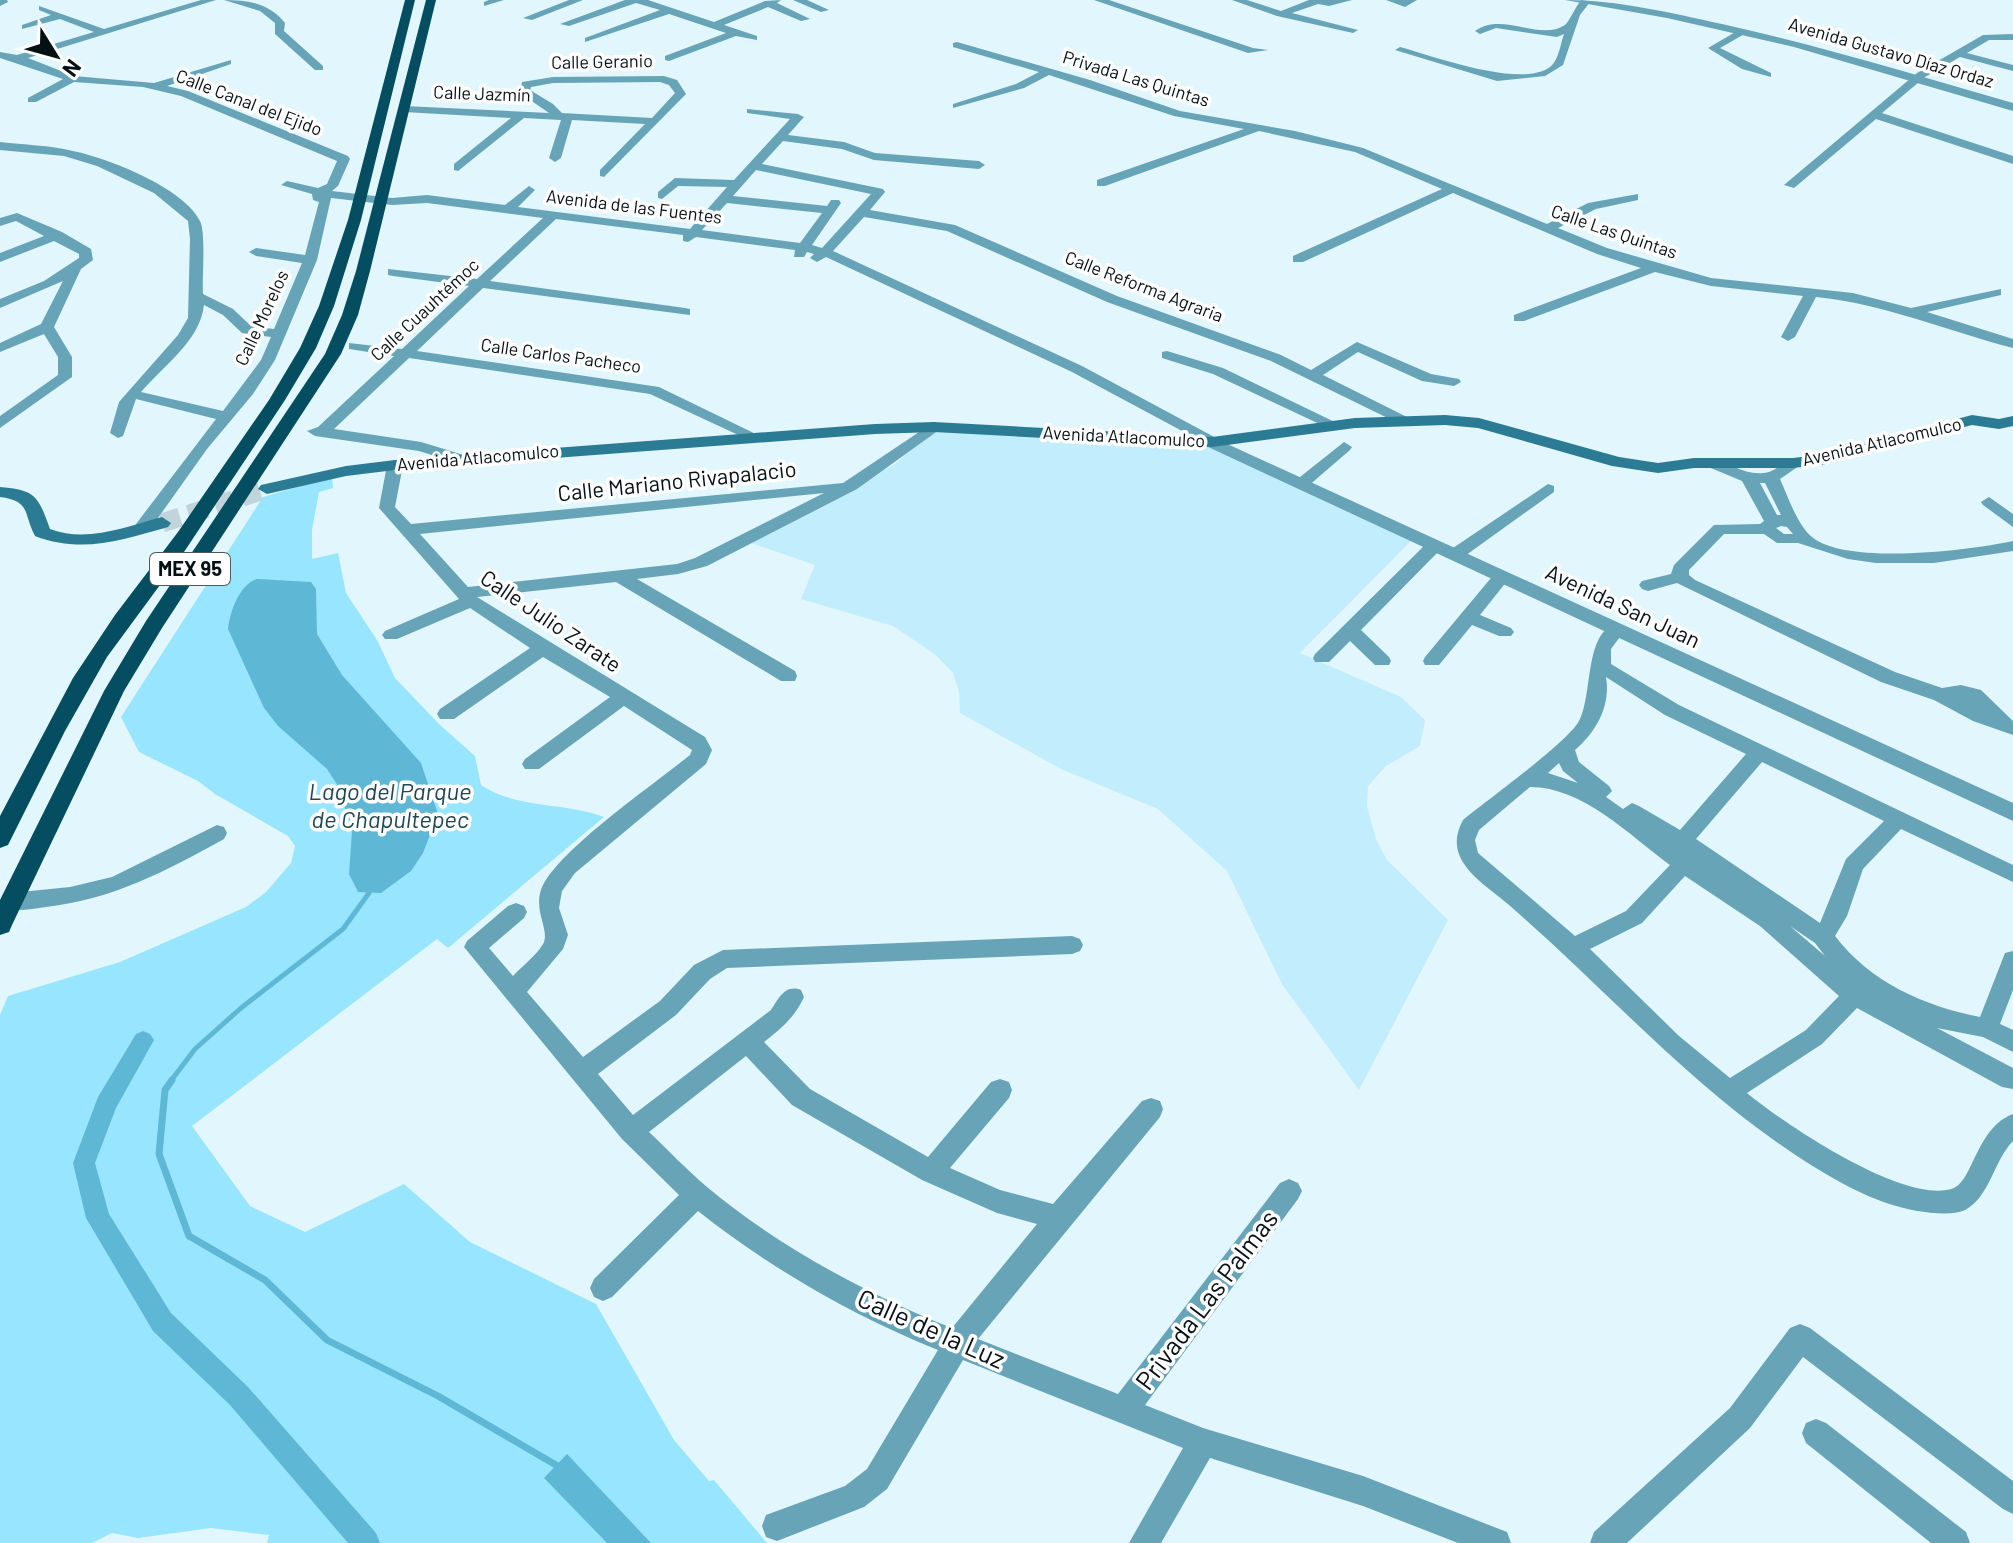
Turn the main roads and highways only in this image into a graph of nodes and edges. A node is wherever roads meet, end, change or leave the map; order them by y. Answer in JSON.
{"nodes":[{"id":1,"x":410,"y":0,"type":"edge"},
{"id":2,"x":431,"y":0,"type":"edge"},
{"id":3,"x":2013,"y":406,"type":"edge"},
{"id":4,"x":1972,"y":420,"type":"junction"},
{"id":5,"x":2013,"y":421,"type":"edge"},
{"id":6,"x":267,"y":489,"type":"tunnel mouth"},
{"id":7,"x":0,"y":492,"type":"edge"},
{"id":8,"x":162,"y":523,"type":"tunnel mouth"},
{"id":9,"x":0,"y":839,"type":"edge"},
{"id":10,"x":0,"y":925,"type":"edge"}],
"edges":[{"from":1,"to":9,"type":"highway","number":"MEX 95"},
{"from":2,"to":10,"type":"highway","number":"MEX 95"},
{"from":3,"to":4,"type":"main road","name":"Avenida Atlacomulco"},
{"from":4,"to":5,"type":"main road","name":"Avenida Atlacomulco"},
{"from":4,"to":6,"type":"main road","name":"Avenida Atlacomulco"},
{"from":7,"to":8,"type":"main road"}]}
